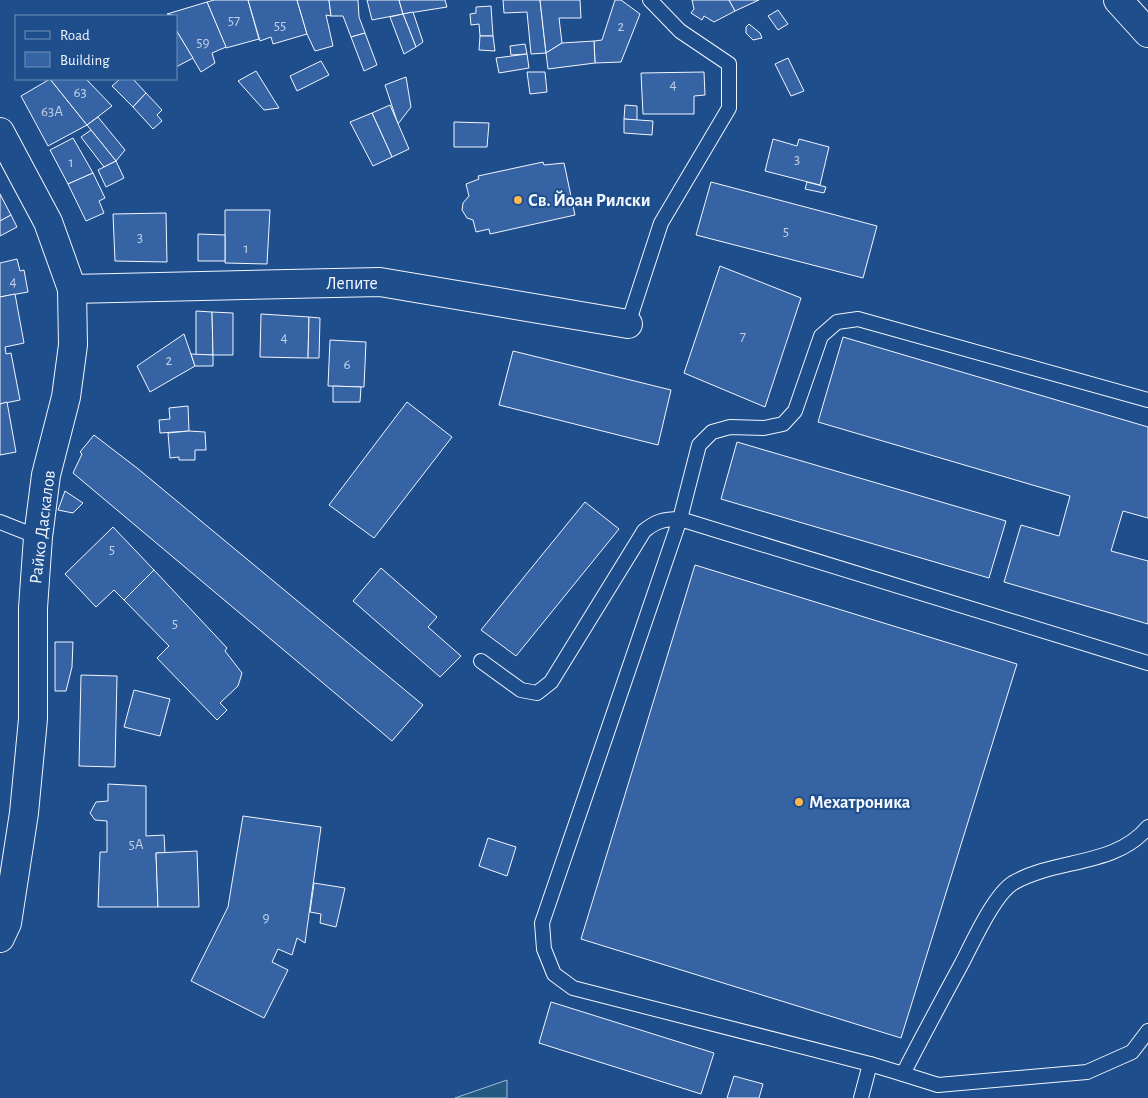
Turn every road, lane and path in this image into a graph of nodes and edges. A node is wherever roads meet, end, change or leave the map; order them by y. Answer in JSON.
{"nodes":[{"id":1,"x":650,"y":0,"type":"edge"},
{"id":2,"x":1118,"y":0,"type":"edge"},
{"id":3,"x":1148,"y":33,"type":"edge"},
{"id":4,"x":0,"y":132,"type":"edge"},
{"id":5,"x":72,"y":289,"type":"junction"},
{"id":6,"x":628,"y":324,"type":"joint"},
{"id":7,"x":1148,"y":400,"type":"edge"},
{"id":8,"x":680,"y":519,"type":"junction"},
{"id":9,"x":0,"y":522,"type":"edge"},
{"id":10,"x":38,"y":537,"type":"junction"},
{"id":11,"x":481,"y":662,"type":"dead end"},
{"id":12,"x":1148,"y":663,"type":"edge"},
{"id":13,"x":1148,"y":827,"type":"edge"},
{"id":14,"x":2,"y":927,"type":"edge"},
{"id":15,"x":1148,"y":1031,"type":"edge"},
{"id":16,"x":870,"y":1064,"type":"junction"},
{"id":17,"x":903,"y":1074,"type":"junction"},
{"id":18,"x":861,"y":1098,"type":"edge"}],
"edges":[{"from":1,"to":6,"type":"lane"},
{"from":2,"to":3,"type":"street"},
{"from":4,"to":5,"type":"street","name":"Райко Даскалов"},
{"from":5,"to":6,"type":"street","name":"Лепите"},
{"from":5,"to":10,"type":"street","name":"Райко Даскалов"},
{"from":7,"to":8,"type":"lane"},
{"from":8,"to":11,"type":"lane"},
{"from":8,"to":12,"type":"lane"},
{"from":8,"to":16,"type":"lane"},
{"from":9,"to":10,"type":"lane"},
{"from":10,"to":14,"type":"street","name":"Райко Даскалов"},
{"from":13,"to":17,"type":"lane"},
{"from":15,"to":17,"type":"lane"},
{"from":16,"to":17,"type":"lane"},
{"from":16,"to":18,"type":"lane"}]}
